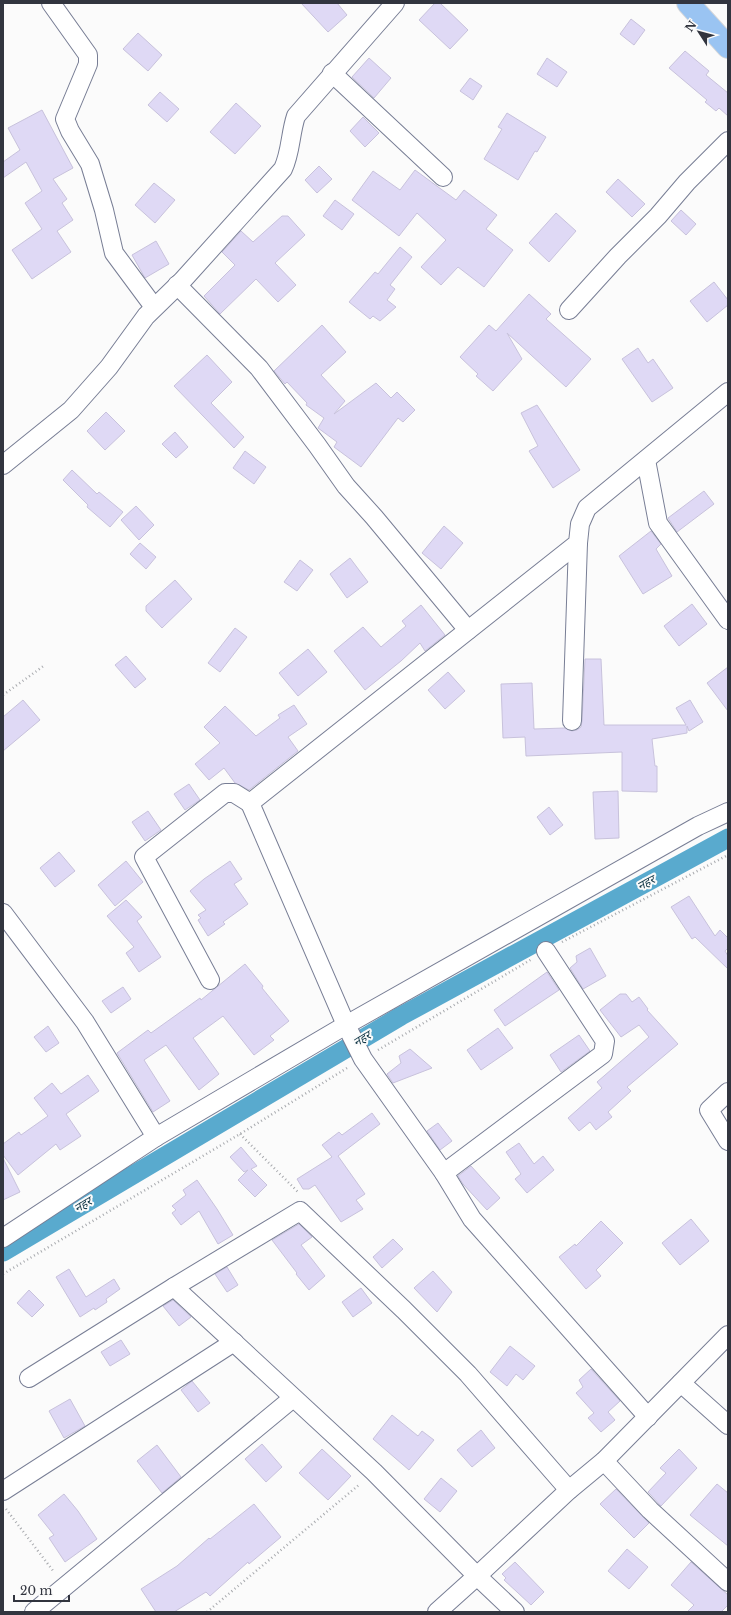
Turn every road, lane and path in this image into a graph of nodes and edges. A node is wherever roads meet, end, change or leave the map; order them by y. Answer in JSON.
{"nodes":[{"id":1,"x":51,"y":3,"type":"edge"},
{"id":2,"x":395,"y":3,"type":"edge"},
{"id":3,"x":688,"y":3,"type":"edge"},
{"id":4,"x":728,"y":48,"type":"edge"},
{"id":5,"x":332,"y":73,"type":"junction"},
{"id":6,"x":728,"y":142,"type":"edge"},
{"id":7,"x":442,"y":177,"type":"dead end"},
{"id":8,"x":177,"y":285,"type":"junction"},
{"id":9,"x":154,"y":307,"type":"junction"},
{"id":10,"x":569,"y":310,"type":"dead end"},
{"id":11,"x":728,"y":392,"type":"edge"},
{"id":12,"x":646,"y":460,"type":"junction"},
{"id":13,"x":3,"y":465,"type":"edge"},
{"id":14,"x":578,"y":543,"type":"junction"},
{"id":15,"x":728,"y":620,"type":"edge"},
{"id":16,"x":468,"y":630,"type":"junction"},
{"id":17,"x":45,"y":665,"type":"dead end"},
{"id":18,"x":3,"y":695,"type":"edge"},
{"id":19,"x":572,"y":721,"type":"dead end"},
{"id":20,"x":250,"y":803,"type":"junction"},
{"id":21,"x":728,"y":812,"type":"edge"},
{"id":22,"x":3,"y":913,"type":"edge"},
{"id":23,"x":546,"y":951,"type":"dead end"},
{"id":24,"x":210,"y":980,"type":"dead end"},
{"id":25,"x":346,"y":1025,"type":"junction"},
{"id":26,"x":728,"y":1092,"type":"edge"},
{"id":27,"x":240,"y":1134,"type":"dead end"},
{"id":28,"x":156,"y":1137,"type":"junction"},
{"id":29,"x":728,"y":1141,"type":"edge"},
{"id":30,"x":444,"y":1173,"type":"junction"},
{"id":31,"x":300,"y":1211,"type":"junction"},
{"id":32,"x":4,"y":1235,"type":"edge"},
{"id":33,"x":174,"y":1287,"type":"junction"},
{"id":34,"x":728,"y":1335,"type":"edge"},
{"id":35,"x":234,"y":1342,"type":"junction"},
{"id":36,"x":29,"y":1378,"type":"dead end"},
{"id":37,"x":681,"y":1383,"type":"junction"},
{"id":38,"x":293,"y":1398,"type":"junction"},
{"id":39,"x":648,"y":1416,"type":"junction"},
{"id":40,"x":728,"y":1425,"type":"edge"},
{"id":41,"x":604,"y":1461,"type":"junction"},
{"id":42,"x":374,"y":1472,"type":"junction"},
{"id":43,"x":568,"y":1490,"type":"junction"},
{"id":44,"x":3,"y":1491,"type":"edge"},
{"id":45,"x":3,"y":1504,"type":"edge"},
{"id":46,"x":477,"y":1576,"type":"junction"},
{"id":47,"x":728,"y":1582,"type":"edge"},
{"id":48,"x":65,"y":1587,"type":"junction"},
{"id":49,"x":34,"y":1612,"type":"edge"},
{"id":50,"x":207,"y":1612,"type":"edge"},
{"id":51,"x":436,"y":1612,"type":"edge"},
{"id":52,"x":515,"y":1612,"type":"edge"}],
"edges":[{"from":1,"to":9,"type":"street"},
{"from":2,"to":5,"type":"street"},
{"from":3,"to":4,"type":"main road"},
{"from":5,"to":7,"type":"street"},
{"from":5,"to":8,"type":"street"},
{"from":6,"to":10,"type":"street"},
{"from":8,"to":9,"type":"street"},
{"from":8,"to":16,"type":"street"},
{"from":9,"to":13,"type":"street"},
{"from":11,"to":12,"type":"street"},
{"from":12,"to":14,"type":"street"},
{"from":12,"to":15,"type":"street"},
{"from":14,"to":16,"type":"street"},
{"from":14,"to":19,"type":"street"},
{"from":16,"to":20,"type":"street"},
{"from":17,"to":18,"type":"path"},
{"from":20,"to":24,"type":"street"},
{"from":20,"to":25,"type":"street"},
{"from":21,"to":25,"type":"street"},
{"from":22,"to":28,"type":"street"},
{"from":23,"to":30,"type":"street"},
{"from":25,"to":28,"type":"street"},
{"from":25,"to":30,"type":"street"},
{"from":26,"to":29,"type":"street"},
{"from":27,"to":31,"type":"path"},
{"from":28,"to":32,"type":"street"},
{"from":30,"to":39,"type":"street"},
{"from":31,"to":33,"type":"street"},
{"from":31,"to":43,"type":"street"},
{"from":33,"to":35,"type":"street"},
{"from":33,"to":36,"type":"street"},
{"from":34,"to":37,"type":"street"},
{"from":35,"to":38,"type":"street"},
{"from":35,"to":44,"type":"street"},
{"from":37,"to":39,"type":"street"},
{"from":37,"to":40,"type":"street"},
{"from":38,"to":42,"type":"street"},
{"from":38,"to":48,"type":"street"},
{"from":39,"to":41,"type":"street"},
{"from":41,"to":43,"type":"street"},
{"from":41,"to":47,"type":"street"},
{"from":42,"to":46,"type":"street"},
{"from":42,"to":50,"type":"path"},
{"from":43,"to":46,"type":"street"},
{"from":45,"to":48,"type":"path"},
{"from":46,"to":51,"type":"street"},
{"from":46,"to":52,"type":"street"},
{"from":48,"to":49,"type":"street"}]}
